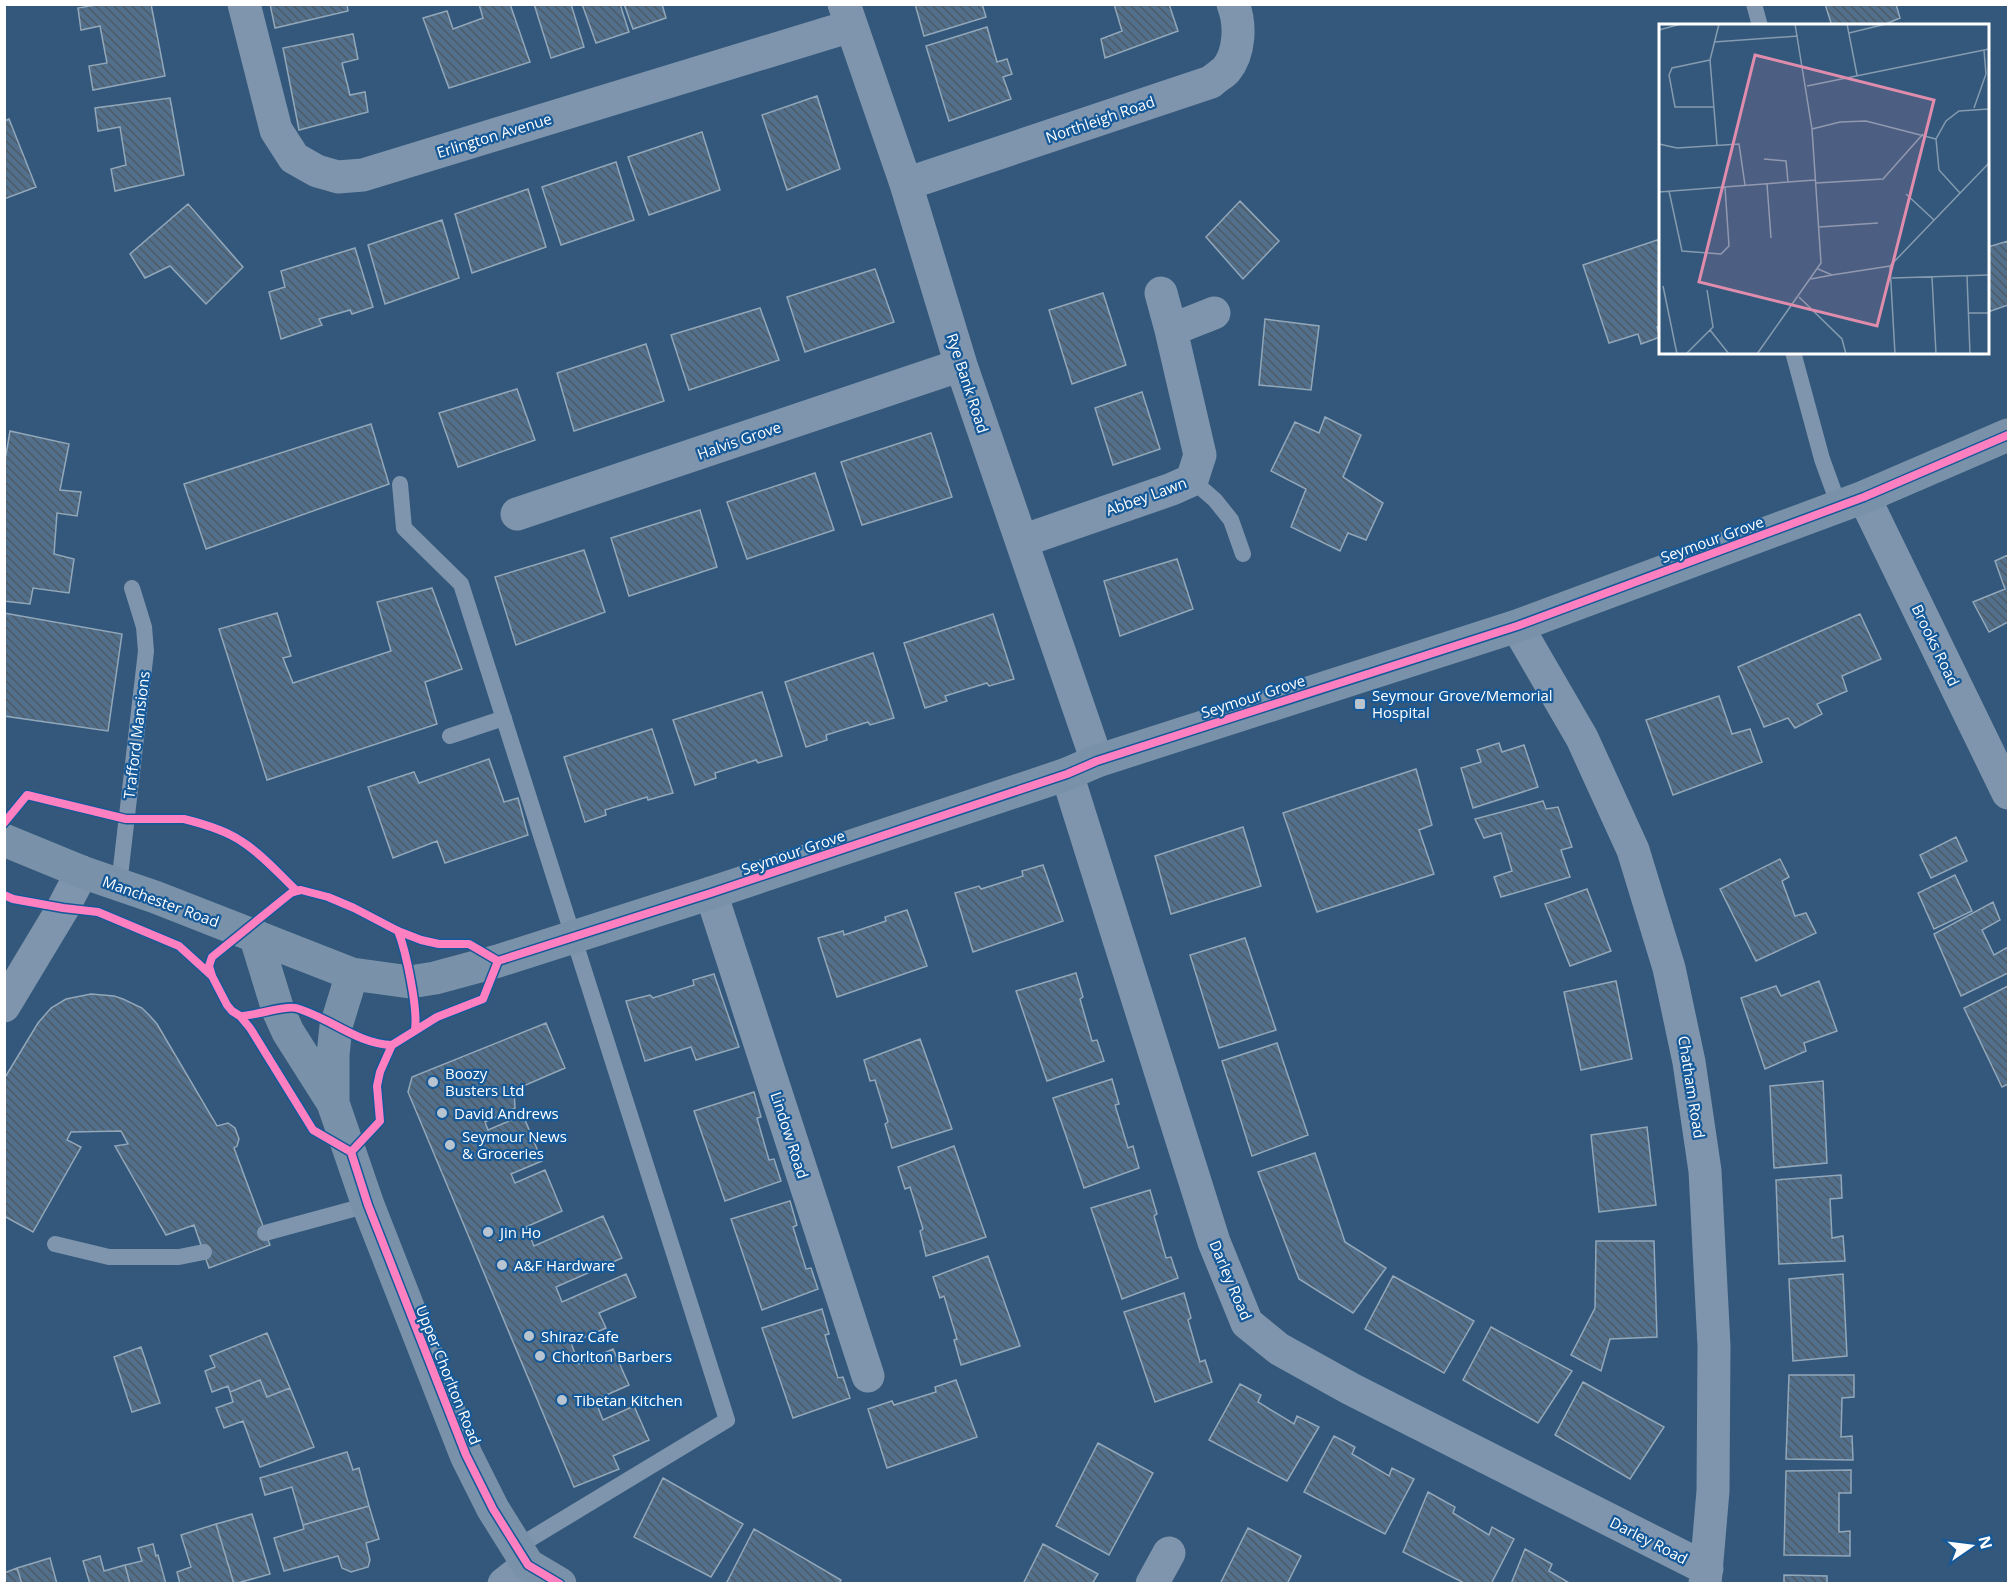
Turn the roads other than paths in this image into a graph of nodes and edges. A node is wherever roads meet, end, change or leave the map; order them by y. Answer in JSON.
{"nodes":[{"id":1,"x":244,"y":4,"type":"edge"},
{"id":2,"x":1233,"y":4,"type":"edge"},
{"id":3,"x":1754,"y":4,"type":"edge"},
{"id":4,"x":847,"y":15,"type":"edge"},
{"id":5,"x":1759,"y":24,"type":"edge"},
{"id":6,"x":906,"y":184,"type":"junction"},
{"id":7,"x":1161,"y":293,"type":"dead end"},
{"id":8,"x":1214,"y":313,"type":"dead end"},
{"id":9,"x":1171,"y":330,"type":"junction"},
{"id":10,"x":1794,"y":354,"type":"edge"},
{"id":11,"x":961,"y":365,"type":"junction"},
{"id":12,"x":2008,"y":435,"type":"edge"},
{"id":13,"x":1192,"y":480,"type":"junction"},
{"id":14,"x":400,"y":484,"type":"dead end"},
{"id":15,"x":1852,"y":502,"type":"junction"},
{"id":16,"x":517,"y":514,"type":"dead end"},
{"id":17,"x":1022,"y":541,"type":"junction"},
{"id":18,"x":1243,"y":554,"type":"dead end"},
{"id":19,"x":132,"y":588,"type":"dead end"},
{"id":20,"x":1517,"y":626,"type":"junction"},
{"id":21,"x":504,"y":718,"type":"junction"},
{"id":22,"x":450,"y":736,"type":"dead end"},
{"id":23,"x":1097,"y":761,"type":"junction"},
{"id":24,"x":1067,"y":774,"type":"junction"},
{"id":25,"x":2008,"y":793,"type":"edge"},
{"id":26,"x":4,"y":840,"type":"edge"},
{"id":27,"x":82,"y":873,"type":"junction"},
{"id":28,"x":119,"y":885,"type":"junction"},
{"id":29,"x":711,"y":893,"type":"junction"},
{"id":30,"x":255,"y":936,"type":"junction"},
{"id":31,"x":573,"y":937,"type":"junction"},
{"id":32,"x":352,"y":974,"type":"junction"},
{"id":33,"x":4,"y":1006,"type":"edge"},
{"id":34,"x":333,"y":1103,"type":"junction"},
{"id":35,"x":368,"y":1205,"type":"junction"},
{"id":36,"x":266,"y":1233,"type":"dead end"},
{"id":37,"x":55,"y":1244,"type":"dead end"},
{"id":38,"x":204,"y":1252,"type":"dead end"},
{"id":39,"x":868,"y":1376,"type":"dead end"},
{"id":40,"x":1169,"y":1553,"type":"dead end"},
{"id":41,"x":516,"y":1565,"type":"edge"},
{"id":42,"x":1706,"y":1576,"type":"edge"},
{"id":43,"x":560,"y":1584,"type":"edge"},
{"id":44,"x":1152,"y":1584,"type":"edge"}],
"edges":[{"from":1,"to":4,"type":"street","name":"Erlington Avenue"},
{"from":2,"to":6,"type":"street","name":"Northleigh Road"},
{"from":3,"to":5,"type":"lane"},
{"from":4,"to":6,"type":"street","name":"Rye Bank Road"},
{"from":6,"to":11,"type":"street","name":"Rye Bank Road"},
{"from":7,"to":9,"type":"street","name":"Abbey Lawn"},
{"from":8,"to":9,"type":"street"},
{"from":9,"to":13,"type":"street","name":"Abbey Lawn"},
{"from":10,"to":15,"type":"lane"},
{"from":11,"to":16,"type":"street","name":"Halvis Grove"},
{"from":11,"to":17,"type":"street","name":"Rye Bank Road"},
{"from":12,"to":15,"type":"main road","name":"Seymour Grove"},
{"from":13,"to":17,"type":"street","name":"Abbey Lawn"},
{"from":13,"to":18,"type":"lane"},
{"from":14,"to":21,"type":"lane"},
{"from":15,"to":20,"type":"main road","name":"Seymour Grove"},
{"from":15,"to":25,"type":"street","name":"Brooks Road"},
{"from":17,"to":23,"type":"street","name":"Rye Bank Road"},
{"from":19,"to":28,"type":"lane","name":"Trafford Mansions"},
{"from":20,"to":23,"type":"main road","name":"Seymour Grove"},
{"from":20,"to":42,"type":"street","name":"Chatham Road"},
{"from":21,"to":22,"type":"lane"},
{"from":21,"to":31,"type":"lane"},
{"from":23,"to":24,"type":"main road","name":"Seymour Grove"},
{"from":24,"to":29,"type":"main road","name":"Seymour Grove"},
{"from":24,"to":42,"type":"street","name":"Darley Road"},
{"from":26,"to":27,"type":"main road","name":"Manchester Road"},
{"from":27,"to":28,"type":"main road","name":"Manchester Road"},
{"from":27,"to":33,"type":"street"},
{"from":28,"to":30,"type":"main road","name":"Manchester Road"},
{"from":29,"to":31,"type":"main road","name":"Seymour Grove"},
{"from":29,"to":39,"type":"street","name":"Lindow Road"},
{"from":30,"to":32,"type":"main road","name":"Manchester Road"},
{"from":30,"to":34,"type":"main road"},
{"from":31,"to":32,"type":"main road","name":"Seymour Grove"},
{"from":31,"to":41,"type":"lane"},
{"from":32,"to":34,"type":"main road","name":"Upper Chorlton Road"},
{"from":34,"to":35,"type":"main road","name":"Upper Chorlton Road"},
{"from":35,"to":36,"type":"lane"},
{"from":35,"to":41,"type":"main road","name":"Upper Chorlton Road"},
{"from":37,"to":38,"type":"lane"},
{"from":40,"to":44,"type":"street"},
{"from":41,"to":43,"type":"main road","name":"Upper Chorlton Road"}]}
